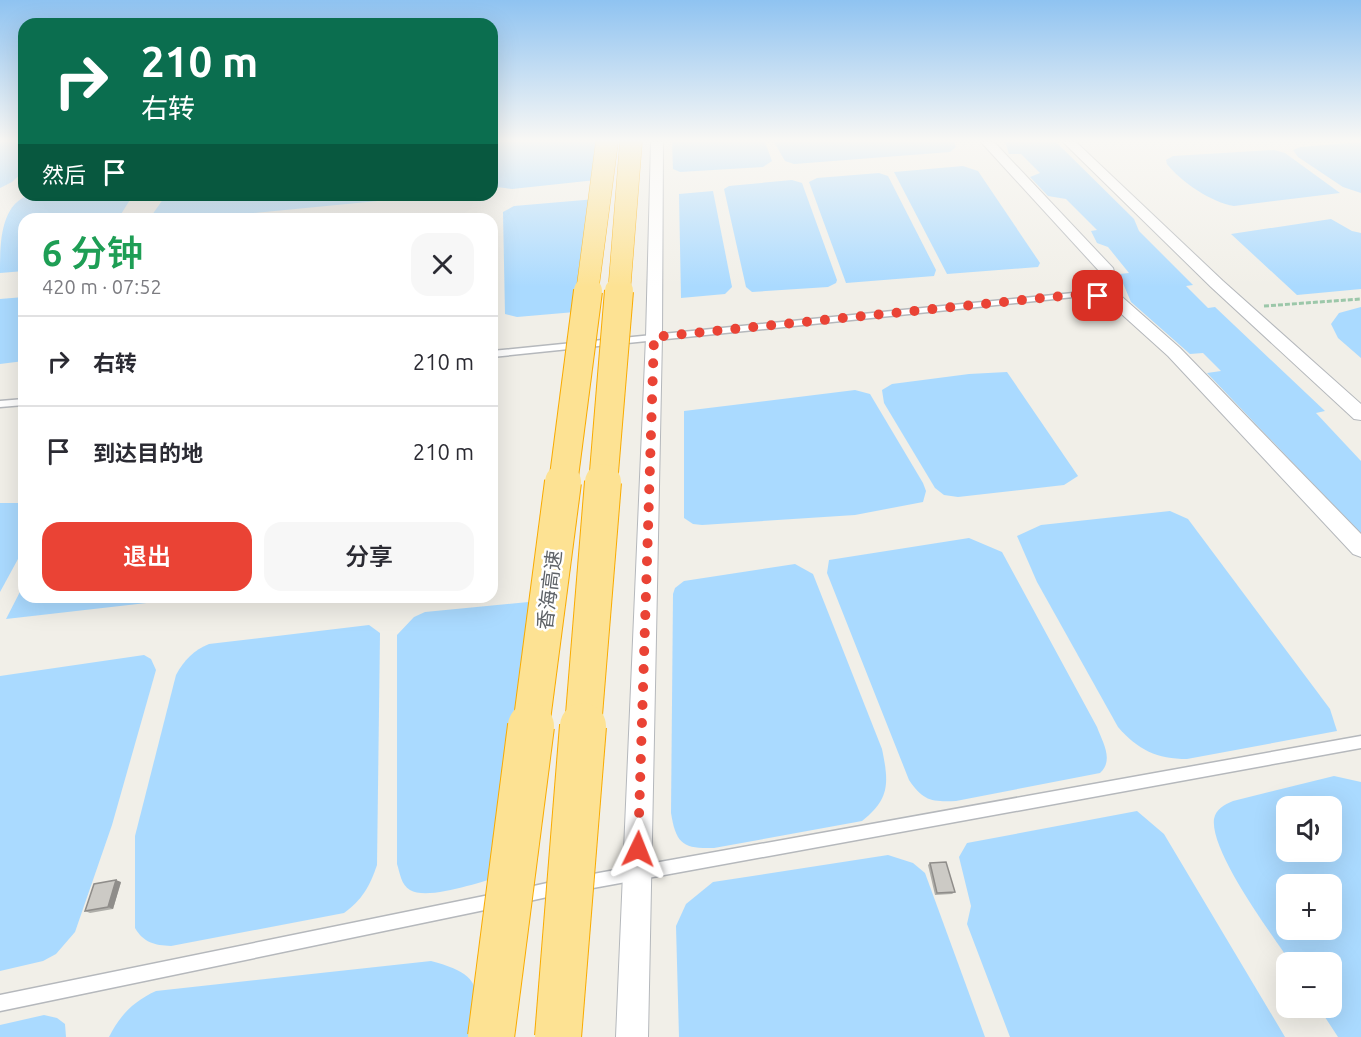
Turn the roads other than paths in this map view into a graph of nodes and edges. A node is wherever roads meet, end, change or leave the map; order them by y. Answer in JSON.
{"nodes":[{"id":1,"x":600,"y":190,"type":"edge"},
{"id":2,"x":627,"y":190,"type":"edge"},
{"id":3,"x":656,"y":190,"type":"edge"},
{"id":4,"x":1032,"y":190,"type":"edge"},
{"id":5,"x":1120,"y":190,"type":"edge"},
{"id":6,"x":1113,"y":298,"type":"junction"},
{"id":7,"x":654,"y":337,"type":"junction"},
{"id":8,"x":498,"y":353,"type":"edge"},
{"id":9,"x":18,"y":402,"type":"edge"},
{"id":10,"x":0,"y":404,"type":"edge"},
{"id":11,"x":1361,"y":414,"type":"edge"},
{"id":12,"x":1361,"y":548,"type":"edge"},
{"id":13,"x":1361,"y":742,"type":"edge"},
{"id":14,"x":637,"y":872,"type":"junction"},
{"id":15,"x":0,"y":1004,"type":"edge"},
{"id":16,"x":492,"y":1037,"type":"edge"},
{"id":17,"x":558,"y":1037,"type":"edge"},
{"id":18,"x":632,"y":1037,"type":"edge"}],
"edges":[{"from":1,"to":16,"type":"highway","name":"香海高速","bridge":true},
{"from":2,"to":17,"type":"highway","bridge":true},
{"from":3,"to":7,"type":"street"},
{"from":4,"to":6,"type":"street"},
{"from":5,"to":11,"type":"street"},
{"from":6,"to":7,"type":"lane"},
{"from":6,"to":12,"type":"street"},
{"from":7,"to":8,"type":"lane"},
{"from":7,"to":14,"type":"street"},
{"from":9,"to":10,"type":"lane"},
{"from":13,"to":14,"type":"lane"},
{"from":14,"to":15,"type":"lane"},
{"from":14,"to":18,"type":"street"}]}
